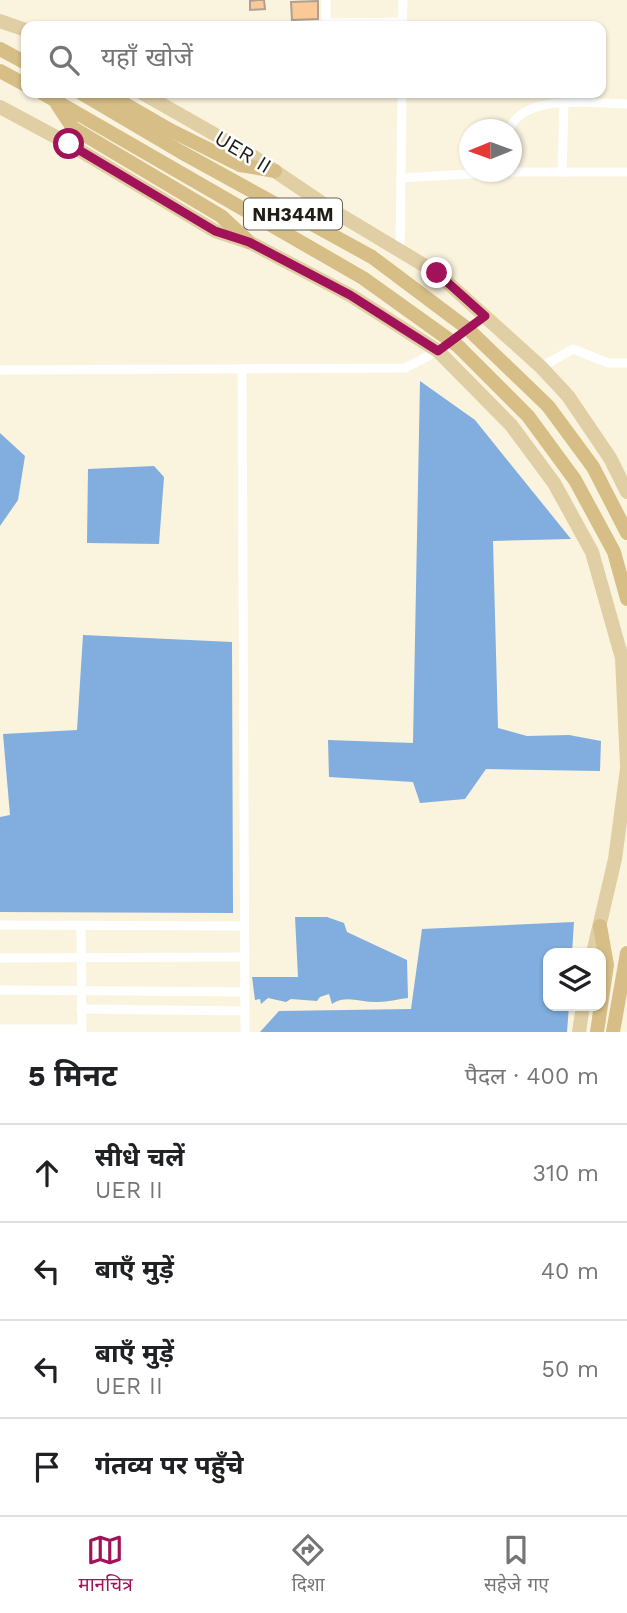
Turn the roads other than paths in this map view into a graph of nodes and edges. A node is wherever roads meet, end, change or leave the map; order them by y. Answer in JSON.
{"nodes":[{"id":1,"x":326,"y":0,"type":"edge"},
{"id":2,"x":403,"y":0,"type":"edge"},
{"id":3,"x":0,"y":21,"type":"edge"},
{"id":4,"x":326,"y":21,"type":"edge"},
{"id":5,"x":402,"y":21,"type":"edge"},
{"id":6,"x":21,"y":28,"type":"edge"},
{"id":7,"x":0,"y":49,"type":"edge"},
{"id":8,"x":21,"y":60,"type":"edge"},
{"id":9,"x":0,"y":71,"type":"edge"},
{"id":10,"x":21,"y":82,"type":"edge"},
{"id":11,"x":50,"y":98,"type":"edge"},
{"id":12,"x":51,"y":98,"type":"edge"},
{"id":13,"x":89,"y":98,"type":"edge"},
{"id":14,"x":115,"y":98,"type":"edge"},
{"id":15,"x":151,"y":98,"type":"edge"},
{"id":16,"x":402,"y":98,"type":"edge"},
{"id":17,"x":564,"y":103,"type":"junction"},
{"id":18,"x":627,"y":104,"type":"edge"},
{"id":19,"x":0,"y":107,"type":"edge"},
{"id":20,"x":515,"y":119,"type":"edge"},
{"id":21,"x":275,"y":171,"type":"junction"},
{"id":22,"x":522,"y":172,"type":"edge"},
{"id":23,"x":562,"y":172,"type":"junction"},
{"id":24,"x":627,"y":172,"type":"edge"},
{"id":25,"x":459,"y":175,"type":"edge"},
{"id":26,"x":401,"y":178,"type":"junction"},
{"id":27,"x":249,"y":242,"type":"junction"},
{"id":28,"x":400,"y":251,"type":"junction"},
{"id":29,"x":485,"y":316,"type":"junction"},
{"id":30,"x":470,"y":331,"type":"junction"},
{"id":31,"x":450,"y":341,"type":"junction"},
{"id":32,"x":438,"y":351,"type":"junction"},
{"id":33,"x":627,"y":363,"type":"edge"},
{"id":34,"x":541,"y":367,"type":"junction"},
{"id":35,"x":242,"y":369,"type":"junction"},
{"id":36,"x":0,"y":370,"type":"edge"},
{"id":37,"x":627,"y":492,"type":"edge"},
{"id":38,"x":627,"y":533,"type":"edge"},
{"id":39,"x":627,"y":598,"type":"edge"},
{"id":40,"x":627,"y":767,"type":"edge"},
{"id":41,"x":0,"y":925,"type":"edge"},
{"id":42,"x":81,"y":925,"type":"junction"},
{"id":43,"x":244,"y":926,"type":"junction"},
{"id":44,"x":600,"y":926,"type":"junction"},
{"id":45,"x":594,"y":948,"type":"edge"},
{"id":46,"x":627,"y":953,"type":"edge"},
{"id":47,"x":81,"y":957,"type":"junction"},
{"id":48,"x":245,"y":957,"type":"junction"},
{"id":49,"x":0,"y":958,"type":"edge"},
{"id":50,"x":0,"y":990,"type":"edge"},
{"id":51,"x":81,"y":991,"type":"junction"},
{"id":52,"x":245,"y":992,"type":"junction"},
{"id":53,"x":81,"y":1009,"type":"junction"},
{"id":54,"x":244,"y":1011,"type":"junction"},
{"id":55,"x":582,"y":1011,"type":"edge"},
{"id":56,"x":0,"y":1029,"type":"edge"},
{"id":57,"x":82,"y":1030,"type":"edge"},
{"id":58,"x":245,"y":1032,"type":"edge"},
{"id":59,"x":579,"y":1032,"type":"edge"},
{"id":60,"x":597,"y":1032,"type":"edge"},
{"id":61,"x":613,"y":1032,"type":"edge"}],
"edges":[{"from":1,"to":4,"type":"street"},
{"from":2,"to":5,"type":"street"},
{"from":3,"to":6,"type":"main road"},
{"from":7,"to":8,"type":"highway"},
{"from":9,"to":10,"type":"highway"},
{"from":11,"to":27,"type":"highway"},
{"from":12,"to":31,"type":"highway","number":"NH344M"},
{"from":13,"to":30,"type":"highway","number":"NH344M"},
{"from":14,"to":21,"type":"highway"},
{"from":15,"to":21,"type":"main road","name":"UER II"},
{"from":16,"to":26,"type":"street"},
{"from":17,"to":18,"type":"street"},
{"from":17,"to":20,"type":"street"},
{"from":17,"to":23,"type":"street"},
{"from":19,"to":27,"type":"main road"},
{"from":21,"to":28,"type":"main road","name":"UER II"},
{"from":22,"to":23,"type":"street"},
{"from":23,"to":24,"type":"street"},
{"from":25,"to":26,"type":"street"},
{"from":26,"to":28,"type":"street"},
{"from":27,"to":32,"type":"main road"},
{"from":28,"to":29,"type":"main road","name":"UER II"},
{"from":29,"to":30,"type":"street"},
{"from":29,"to":34,"type":"main road","name":"UER II"},
{"from":30,"to":31,"type":"street"},
{"from":30,"to":38,"type":"highway","number":"NH344M"},
{"from":31,"to":32,"type":"street"},
{"from":31,"to":39,"type":"highway","number":"NH344M"},
{"from":32,"to":35,"type":"street"},
{"from":32,"to":40,"type":"main road"},
{"from":33,"to":34,"type":"street"},
{"from":34,"to":37,"type":"main road","name":"UER II"},
{"from":35,"to":36,"type":"street"},
{"from":35,"to":43,"type":"street"},
{"from":40,"to":44,"type":"main road"},
{"from":41,"to":42,"type":"street"},
{"from":42,"to":43,"type":"street"},
{"from":42,"to":47,"type":"street"},
{"from":43,"to":48,"type":"street"},
{"from":44,"to":45,"type":"main road"},
{"from":44,"to":60,"type":"highway"},
{"from":46,"to":61,"type":"highway"},
{"from":47,"to":48,"type":"street"},
{"from":47,"to":49,"type":"street"},
{"from":47,"to":51,"type":"street"},
{"from":48,"to":52,"type":"street"},
{"from":50,"to":51,"type":"street"},
{"from":51,"to":52,"type":"street"},
{"from":51,"to":53,"type":"street"},
{"from":52,"to":54,"type":"street"},
{"from":53,"to":54,"type":"street"},
{"from":53,"to":57,"type":"street"},
{"from":54,"to":58,"type":"street"},
{"from":55,"to":59,"type":"main road"},
{"from":56,"to":57,"type":"street"}]}
